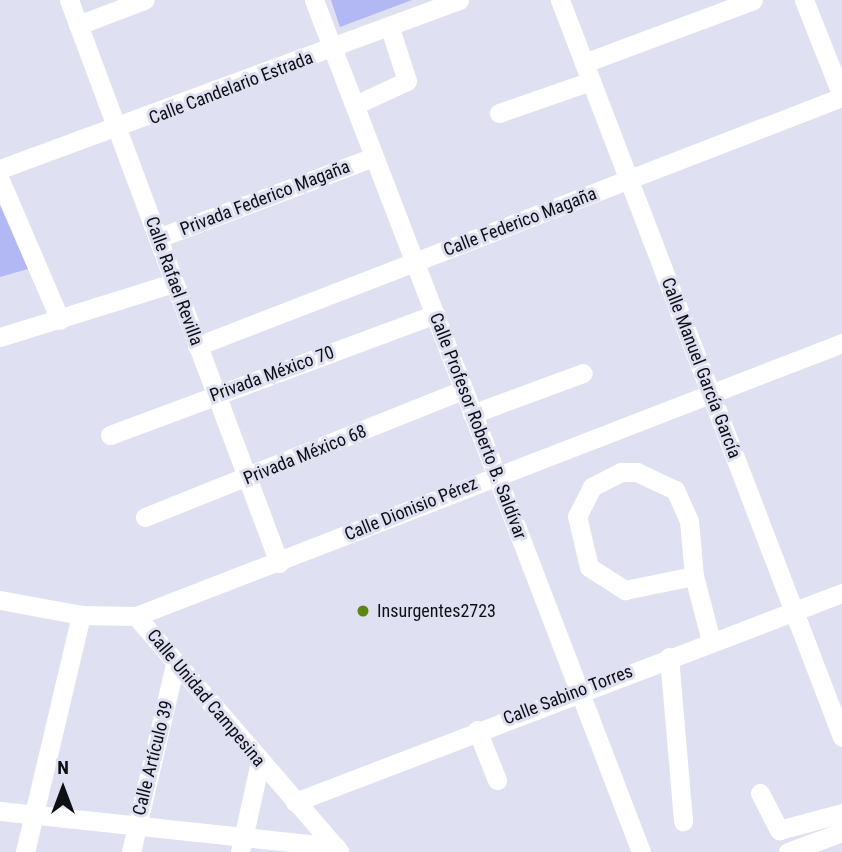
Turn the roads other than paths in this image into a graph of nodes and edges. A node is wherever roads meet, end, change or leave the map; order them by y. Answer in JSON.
{"nodes":[{"id":1,"x":69,"y":0,"type":"edge"},
{"id":2,"x":144,"y":0,"type":"edge"},
{"id":3,"x":314,"y":0,"type":"edge"},
{"id":4,"x":459,"y":0,"type":"edge"},
{"id":5,"x":560,"y":0,"type":"edge"},
{"id":6,"x":753,"y":0,"type":"edge"},
{"id":7,"x":804,"y":0,"type":"edge"},
{"id":8,"x":78,"y":25,"type":"junction"},
{"id":9,"x":390,"y":28,"type":"junction"},
{"id":10,"x":332,"y":49,"type":"junction"},
{"id":11,"x":588,"y":72,"type":"junction"},
{"id":12,"x":842,"y":97,"type":"edge"},
{"id":13,"x":355,"y":104,"type":"junction"},
{"id":14,"x":499,"y":113,"type":"dead end"},
{"id":15,"x":119,"y":130,"type":"junction"},
{"id":16,"x":373,"y":157,"type":"junction"},
{"id":17,"x":0,"y":169,"type":"edge"},
{"id":18,"x":628,"y":179,"type":"junction"},
{"id":19,"x":0,"y":180,"type":"edge"},
{"id":20,"x":158,"y":238,"type":"junction"},
{"id":21,"x":416,"y":262,"type":"junction"},
{"id":22,"x":173,"y":283,"type":"junction"},
{"id":23,"x":435,"y":314,"type":"junction"},
{"id":24,"x":60,"y":320,"type":"junction"},
{"id":25,"x":0,"y":337,"type":"edge"},
{"id":26,"x":842,"y":343,"type":"edge"},
{"id":27,"x":197,"y":346,"type":"junction"},
{"id":28,"x":583,"y":373,"type":"dead end"},
{"id":29,"x":463,"y":390,"type":"junction"},
{"id":30,"x":217,"y":394,"type":"junction"},
{"id":31,"x":712,"y":394,"type":"junction"},
{"id":32,"x":472,"y":414,"type":"junction"},
{"id":33,"x":110,"y":435,"type":"dead end"},
{"id":34,"x":496,"y":475,"type":"junction"},
{"id":35,"x":249,"y":479,"type":"junction"},
{"id":36,"x":145,"y":517,"type":"dead end"},
{"id":37,"x":279,"y":563,"type":"junction"},
{"id":38,"x":694,"y":576,"type":"junction"},
{"id":39,"x":842,"y":593,"type":"edge"},
{"id":40,"x":0,"y":600,"type":"edge"},
{"id":41,"x":795,"y":611,"type":"junction"},
{"id":42,"x":81,"y":615,"type":"junction"},
{"id":43,"x":136,"y":616,"type":"junction"},
{"id":44,"x":711,"y":642,"type":"junction"},
{"id":45,"x":669,"y":657,"type":"junction"},
{"id":46,"x":175,"y":664,"type":"junction"},
{"id":47,"x":581,"y":689,"type":"junction"},
{"id":48,"x":477,"y":730,"type":"junction"},
{"id":49,"x":842,"y":737,"type":"edge"},
{"id":50,"x":260,"y":762,"type":"junction"},
{"id":51,"x":497,"y":780,"type":"dead end"},
{"id":52,"x":760,"y":793,"type":"dead end"},
{"id":53,"x":295,"y":802,"type":"junction"},
{"id":54,"x":0,"y":811,"type":"edge"},
{"id":55,"x":842,"y":814,"type":"edge"},
{"id":56,"x":34,"y":815,"type":"junction"},
{"id":57,"x":683,"y":821,"type":"dead end"},
{"id":58,"x":136,"y":825,"type":"junction"},
{"id":59,"x":842,"y":832,"type":"edge"},
{"id":60,"x":241,"y":845,"type":"edge"},
{"id":61,"x":338,"y":850,"type":"edge"},
{"id":62,"x":25,"y":852,"type":"edge"},
{"id":63,"x":131,"y":852,"type":"edge"},
{"id":64,"x":641,"y":852,"type":"edge"},
{"id":65,"x":788,"y":852,"type":"edge"}],
"edges":[{"from":1,"to":8,"type":"street","name":"Calle Rafael Revilla"},
{"from":2,"to":8,"type":"street"},
{"from":3,"to":10,"type":"street","name":"Calle Profesor Roberto B. Saldívar"},
{"from":4,"to":9,"type":"street","name":"Calle Candelario Estrada"},
{"from":5,"to":11,"type":"street","name":"Calle Manuel García García"},
{"from":6,"to":11,"type":"street"},
{"from":7,"to":12,"type":"street"},
{"from":8,"to":15,"type":"street","name":"Calle Rafael Revilla"},
{"from":9,"to":10,"type":"street","name":"Calle Candelario Estrada"},
{"from":9,"to":13,"type":"street"},
{"from":10,"to":13,"type":"street","name":"Calle Profesor Roberto B. Saldívar"},
{"from":10,"to":15,"type":"street","name":"Calle Candelario Estrada"},
{"from":11,"to":14,"type":"street"},
{"from":11,"to":18,"type":"street","name":"Calle Manuel García García"},
{"from":12,"to":18,"type":"street","name":"Calle Federico Magaña"},
{"from":13,"to":16,"type":"street","name":"Calle Profesor Roberto B. Saldívar"},
{"from":15,"to":17,"type":"street","name":"Calle Candelario Estrada"},
{"from":15,"to":20,"type":"street","name":"Calle Rafael Revilla"},
{"from":16,"to":20,"type":"street","name":"Privada Federico Magaña"},
{"from":16,"to":21,"type":"street","name":"Calle Profesor Roberto B. Saldívar"},
{"from":18,"to":21,"type":"street","name":"Calle Federico Magaña"},
{"from":18,"to":31,"type":"street","name":"Calle Manuel García García"},
{"from":19,"to":24,"type":"street"},
{"from":20,"to":22,"type":"street","name":"Calle Rafael Revilla"},
{"from":21,"to":23,"type":"street","name":"Calle Profesor Roberto B. Saldívar"},
{"from":21,"to":27,"type":"street","name":"Calle Federico Magaña"},
{"from":22,"to":24,"type":"street"},
{"from":22,"to":27,"type":"street","name":"Calle Rafael Revilla"},
{"from":23,"to":29,"type":"street","name":"Calle Profesor Roberto B. Saldívar"},
{"from":23,"to":30,"type":"street","name":"Privada México 70"},
{"from":24,"to":25,"type":"street"},
{"from":26,"to":31,"type":"street","name":"Calle Dionisio Pérez"},
{"from":27,"to":30,"type":"street","name":"Calle Rafael Revilla"},
{"from":28,"to":32,"type":"street"},
{"from":29,"to":32,"type":"street","name":"Calle Profesor Roberto B. Saldívar"},
{"from":29,"to":35,"type":"street","name":"Privada México 68"},
{"from":30,"to":33,"type":"street","name":"Privada México 70"},
{"from":30,"to":35,"type":"street","name":"Calle Rafael Revilla"},
{"from":31,"to":34,"type":"street","name":"Calle Dionisio Pérez"},
{"from":31,"to":41,"type":"street","name":"Calle Manuel García García"},
{"from":32,"to":34,"type":"street","name":"Calle Profesor Roberto B. Saldívar"},
{"from":34,"to":37,"type":"street","name":"Calle Dionisio Pérez"},
{"from":34,"to":47,"type":"street","name":"Calle Profesor Roberto B. Saldívar"},
{"from":35,"to":36,"type":"street","name":"Privada México 68"},
{"from":35,"to":37,"type":"street","name":"Calle Rafael Revilla"},
{"from":37,"to":43,"type":"street","name":"Calle Dionisio Pérez"},
{"from":38,"to":38,"type":"street"},
{"from":38,"to":44,"type":"street"},
{"from":39,"to":41,"type":"street","name":"Calle Sabino Torres"},
{"from":40,"to":42,"type":"street","name":"Calle Unidad Campesina"},
{"from":41,"to":44,"type":"street","name":"Calle Sabino Torres"},
{"from":41,"to":49,"type":"street","name":"Calle Manuel García García"},
{"from":42,"to":43,"type":"street","name":"Calle Unidad Campesina"},
{"from":42,"to":56,"type":"street"},
{"from":43,"to":46,"type":"street","name":"Calle Unidad Campesina"},
{"from":44,"to":45,"type":"street","name":"Calle Sabino Torres"},
{"from":45,"to":47,"type":"street","name":"Calle Sabino Torres"},
{"from":45,"to":57,"type":"street"},
{"from":46,"to":50,"type":"street","name":"Calle Unidad Campesina"},
{"from":46,"to":58,"type":"street","name":"Calle Artículo 39"},
{"from":47,"to":48,"type":"street","name":"Calle Sabino Torres"},
{"from":47,"to":64,"type":"street","name":"Calle Profesor Roberto B. Saldívar"},
{"from":48,"to":51,"type":"street"},
{"from":48,"to":53,"type":"street","name":"Calle Sabino Torres"},
{"from":50,"to":53,"type":"street","name":"Calle Unidad Campesina"},
{"from":50,"to":60,"type":"street"},
{"from":52,"to":55,"type":"street"},
{"from":53,"to":61,"type":"street","name":"Calle Unidad Campesina"},
{"from":54,"to":56,"type":"street"},
{"from":56,"to":58,"type":"street"},
{"from":56,"to":62,"type":"street"},
{"from":58,"to":60,"type":"street"},
{"from":58,"to":63,"type":"street","name":"Calle Artículo 39"},
{"from":59,"to":65,"type":"street"},
{"from":60,"to":61,"type":"street"}]}
